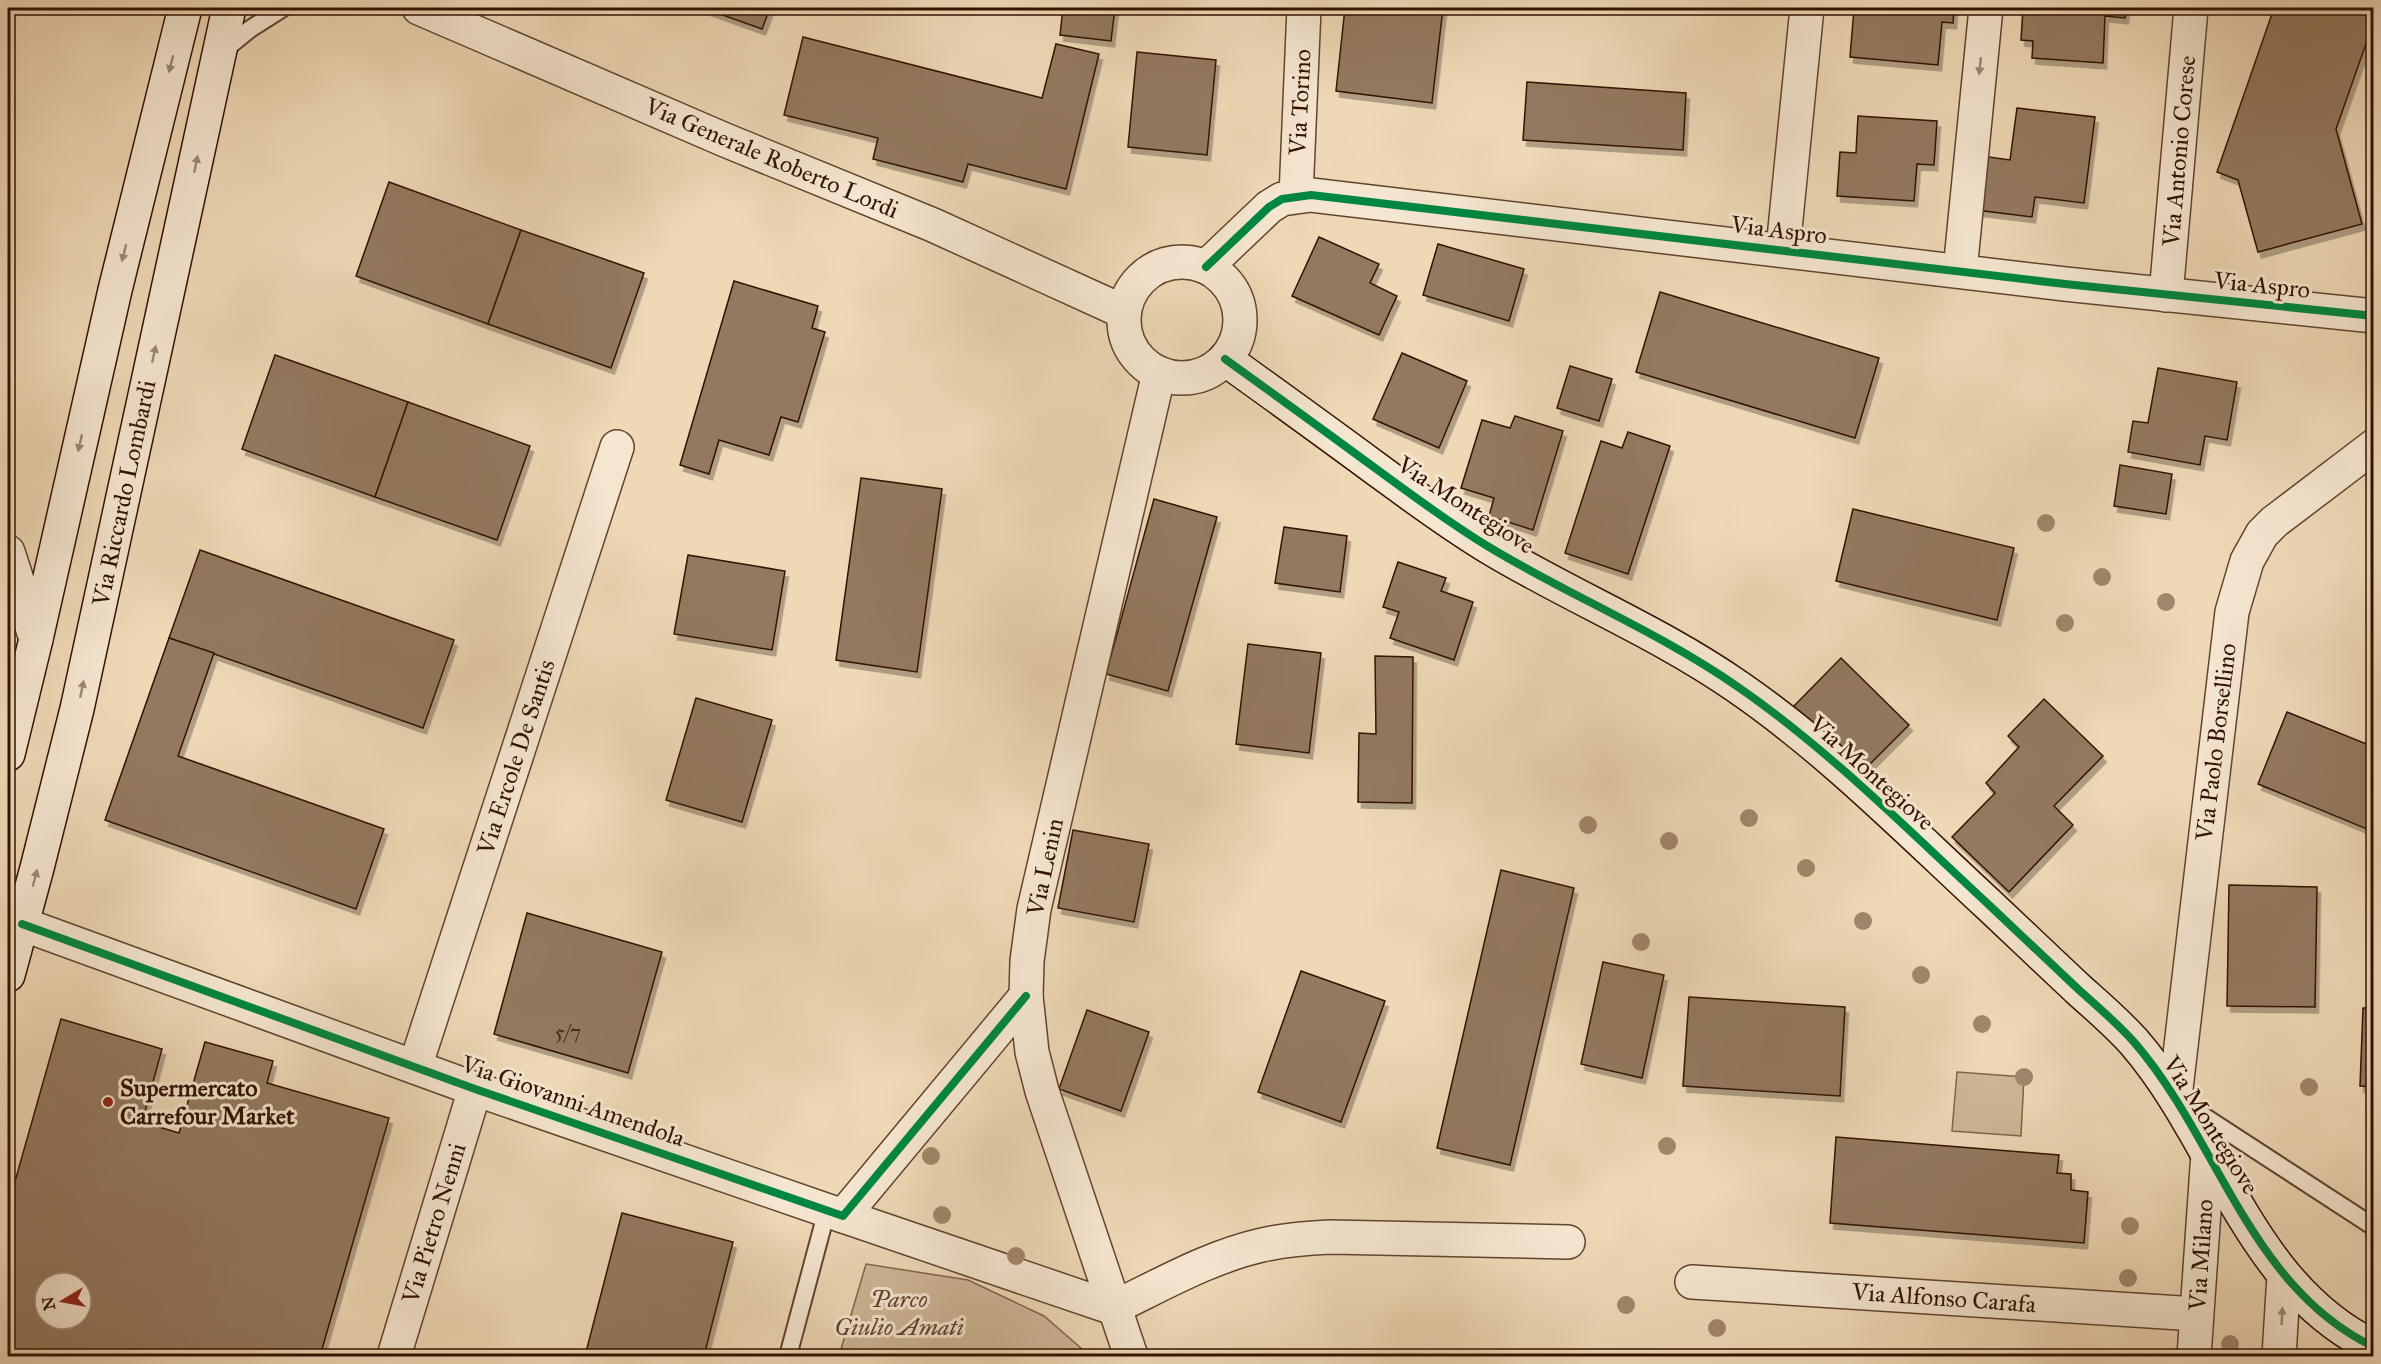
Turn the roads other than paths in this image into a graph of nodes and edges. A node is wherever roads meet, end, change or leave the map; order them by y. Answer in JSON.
{"nodes":[{"id":1,"x":185,"y":8,"type":"edge"},
{"id":2,"x":229,"y":8,"type":"edge"},
{"id":3,"x":283,"y":8,"type":"edge"},
{"id":4,"x":419,"y":8,"type":"edge"},
{"id":5,"x":1304,"y":8,"type":"edge"},
{"id":6,"x":1808,"y":8,"type":"edge"},
{"id":7,"x":1986,"y":8,"type":"edge"},
{"id":8,"x":2191,"y":8,"type":"edge"},
{"id":9,"x":220,"y":53,"type":"junction"},
{"id":10,"x":1296,"y":195,"type":"junction"},
{"id":11,"x":1783,"y":249,"type":"junction"},
{"id":12,"x":1206,"y":267,"type":"junction"},
{"id":13,"x":1960,"y":271,"type":"junction"},
{"id":14,"x":2166,"y":295,"type":"junction"},
{"id":15,"x":1124,"y":312,"type":"junction"},
{"id":16,"x":2373,"y":316,"type":"edge"},
{"id":17,"x":1225,"y":359,"type":"junction"},
{"id":18,"x":1159,"y":373,"type":"junction"},
{"id":19,"x":2373,"y":446,"type":"edge"},
{"id":20,"x":617,"y":447,"type":"dead end"},
{"id":21,"x":8,"y":552,"type":"edge"},
{"id":22,"x":36,"y":639,"type":"junction"},
{"id":23,"x":8,"y":754,"type":"edge"},
{"id":24,"x":22,"y":924,"type":"junction"},
{"id":25,"x":8,"y":975,"type":"edge"},
{"id":26,"x":1026,"y":996,"type":"junction"},
{"id":27,"x":415,"y":1067,"type":"junction"},
{"id":28,"x":475,"y":1089,"type":"junction"},
{"id":29,"x":2175,"y":1097,"type":"junction"},
{"id":30,"x":2208,"y":1153,"type":"junction"},
{"id":31,"x":835,"y":1213,"type":"junction"},
{"id":32,"x":2373,"y":1227,"type":"edge"},
{"id":33,"x":1568,"y":1242,"type":"dead end"},
{"id":34,"x":2284,"y":1275,"type":"junction"},
{"id":35,"x":1692,"y":1282,"type":"dead end"},
{"id":36,"x":1113,"y":1308,"type":"junction"},
{"id":37,"x":2196,"y":1314,"type":"junction"},
{"id":38,"x":2373,"y":1347,"type":"edge"},
{"id":39,"x":394,"y":1356,"type":"edge"},
{"id":40,"x":788,"y":1356,"type":"edge"},
{"id":41,"x":1131,"y":1356,"type":"edge"},
{"id":42,"x":2194,"y":1356,"type":"edge"},
{"id":43,"x":2279,"y":1356,"type":"edge"}],
"edges":[{"from":1,"to":22,"type":"street","one_way":true},
{"from":2,"to":9,"type":"street","name":"Via Riccardo Lombardi"},
{"from":3,"to":9,"type":"lane"},
{"from":4,"to":15,"type":"street","name":"Via Generale Roberto Lordi"},
{"from":5,"to":10,"type":"street","name":"Via Torino"},
{"from":6,"to":11,"type":"street"},
{"from":7,"to":13,"type":"street","one_way":true},
{"from":8,"to":14,"type":"street","name":"Via Antonio Corese"},
{"from":24,"to":9,"type":"street","name":"Via Riccardo Lombardi","one_way":true},
{"from":10,"to":11,"type":"street","name":"Via Aspro"},
{"from":10,"to":12,"type":"street","name":"Via Aspro"},
{"from":11,"to":13,"type":"street","name":"Via Aspro"},
{"from":12,"to":15,"type":"street"},
{"from":12,"to":17,"type":"street"},
{"from":13,"to":14,"type":"street","name":"Via Aspro"},
{"from":14,"to":16,"type":"street","name":"Via Aspro"},
{"from":15,"to":18,"type":"street"},
{"from":17,"to":18,"type":"street"},
{"from":17,"to":29,"type":"street","name":"Via Montegiove"},
{"from":18,"to":26,"type":"street","name":"Via Lenin"},
{"from":19,"to":29,"type":"street","name":"Via Paolo Borsellino"},
{"from":20,"to":27,"type":"street","name":"Via Ercole De Santis"},
{"from":21,"to":22,"type":"street"},
{"from":22,"to":23,"type":"street"},
{"from":24,"to":25,"type":"street","name":"Via Riccardo Lombardi"},
{"from":24,"to":27,"type":"street","name":"Via Giovanni Amendola"},
{"from":26,"to":31,"type":"street"},
{"from":26,"to":36,"type":"street","name":"Via Lenin"},
{"from":27,"to":28,"type":"street","name":"Via Giovanni Amendola"},
{"from":28,"to":31,"type":"street","name":"Via Giovanni Amendola"},
{"from":28,"to":39,"type":"street","name":"Via Pietro Nenni"},
{"from":29,"to":30,"type":"street","name":"Via Montegiove"},
{"from":29,"to":32,"type":"lane"},
{"from":30,"to":34,"type":"street","name":"Via Montegiove"},
{"from":30,"to":37,"type":"street","name":"Via Milano"},
{"from":31,"to":36,"type":"street","name":"Via Giovanni Amendola"},
{"from":31,"to":40,"type":"lane"},
{"from":33,"to":36,"type":"street"},
{"from":34,"to":38,"type":"street","name":"Via Montegiove"},
{"from":43,"to":34,"type":"street","one_way":true},
{"from":35,"to":37,"type":"street","name":"Via Alfonso Carafa"},
{"from":36,"to":41,"type":"street","name":"Via Lenin"},
{"from":37,"to":42,"type":"street","name":"Via Milano"}]}
